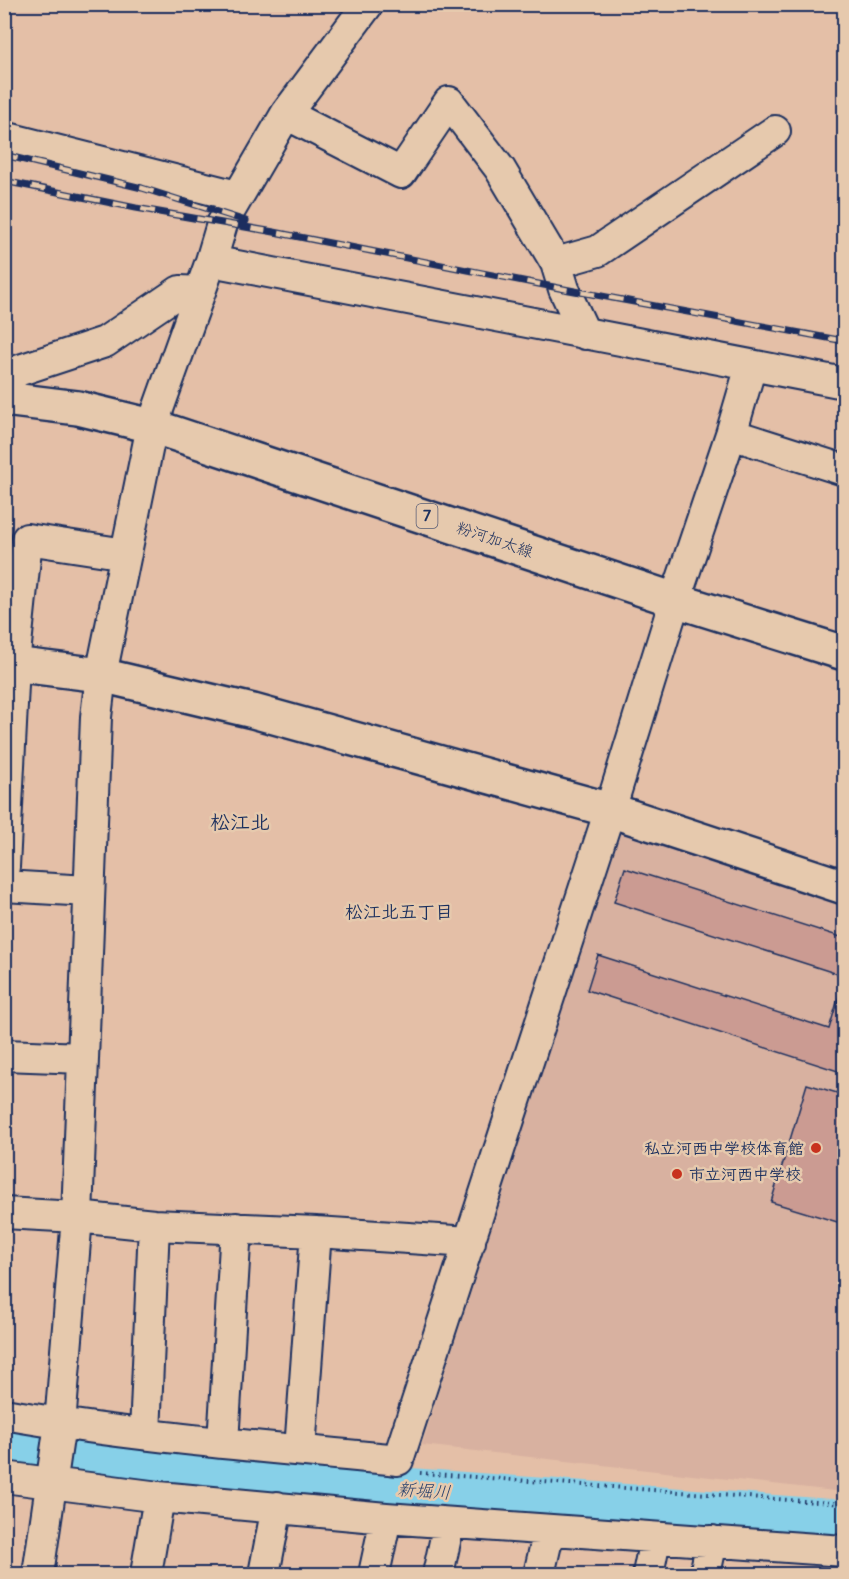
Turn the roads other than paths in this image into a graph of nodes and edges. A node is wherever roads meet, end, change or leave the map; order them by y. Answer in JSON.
{"nodes":[{"id":1,"x":368,"y":4,"type":"edge"},
{"id":2,"x":286,"y":114,"type":"junction"},
{"id":3,"x":775,"y":131,"type":"dead end"},
{"id":4,"x":4,"y":137,"type":"edge"},
{"id":5,"x":237,"y":196,"type":"junction"},
{"id":6,"x":211,"y":261,"type":"junction"},
{"id":7,"x":556,"y":263,"type":"junction"},
{"id":8,"x":200,"y":292,"type":"junction"},
{"id":9,"x":585,"y":334,"type":"junction"},
{"id":10,"x":751,"y":366,"type":"junction"},
{"id":11,"x":844,"y":383,"type":"edge"},
{"id":12,"x":4,"y":393,"type":"edge"},
{"id":13,"x":4,"y":399,"type":"edge"},
{"id":14,"x":152,"y":426,"type":"junction"},
{"id":15,"x":731,"y":434,"type":"junction"},
{"id":16,"x":844,"y":470,"type":"edge"},
{"id":17,"x":16,"y":538,"type":"edge"},
{"id":18,"x":126,"y":554,"type":"junction"},
{"id":19,"x":675,"y":600,"type":"junction"},
{"id":20,"x":844,"y":653,"type":"edge"},
{"id":21,"x":9,"y":664,"type":"edge"},
{"id":22,"x":102,"y":675,"type":"junction"},
{"id":23,"x":610,"y":810,"type":"junction"},
{"id":24,"x":4,"y":867,"type":"edge"},
{"id":25,"x":4,"y":886,"type":"edge"},
{"id":26,"x":844,"y":887,"type":"edge"},
{"id":27,"x":88,"y":891,"type":"junction"},
{"id":28,"x":4,"y":1055,"type":"edge"},
{"id":29,"x":83,"y":1058,"type":"junction"},
{"id":30,"x":4,"y":1213,"type":"edge"},
{"id":31,"x":77,"y":1217,"type":"junction"},
{"id":32,"x":154,"y":1225,"type":"junction"},
{"id":33,"x":236,"y":1228,"type":"junction"},
{"id":34,"x":316,"y":1232,"type":"junction"},
{"id":35,"x":470,"y":1242,"type":"junction"},
{"id":36,"x":4,"y":1414,"type":"edge"},
{"id":37,"x":60,"y":1424,"type":"junction"},
{"id":38,"x":145,"y":1434,"type":"junction"},
{"id":39,"x":224,"y":1443,"type":"junction"},
{"id":40,"x":300,"y":1450,"type":"junction"},
{"id":41,"x":4,"y":1477,"type":"edge"},
{"id":42,"x":50,"y":1484,"type":"junction"},
{"id":43,"x":159,"y":1497,"type":"junction"},
{"id":44,"x":277,"y":1507,"type":"junction"},
{"id":45,"x":386,"y":1518,"type":"junction"},
{"id":46,"x":449,"y":1523,"type":"junction"},
{"id":47,"x":549,"y":1530,"type":"junction"},
{"id":48,"x":655,"y":1539,"type":"junction"},
{"id":49,"x":712,"y":1541,"type":"junction"},
{"id":50,"x":844,"y":1551,"type":"edge"},
{"id":51,"x":38,"y":1575,"type":"edge"},
{"id":52,"x":146,"y":1575,"type":"edge"},
{"id":53,"x":264,"y":1575,"type":"edge"},
{"id":54,"x":374,"y":1575,"type":"edge"},
{"id":55,"x":438,"y":1575,"type":"edge"},
{"id":56,"x":539,"y":1575,"type":"edge"},
{"id":57,"x":648,"y":1575,"type":"edge"},
{"id":58,"x":705,"y":1575,"type":"edge"}],
"edges":[{"from":1,"to":2,"type":"street"},
{"from":2,"to":5,"type":"street"},
{"from":2,"to":7,"type":"street"},
{"from":3,"to":7,"type":"street"},
{"from":4,"to":5,"type":"street"},
{"from":5,"to":6,"type":"street"},
{"from":6,"to":8,"type":"street"},
{"from":6,"to":9,"type":"street"},
{"from":7,"to":9,"type":"street"},
{"from":8,"to":12,"type":"street"},
{"from":8,"to":14,"type":"street"},
{"from":9,"to":10,"type":"street"},
{"from":10,"to":11,"type":"street"},
{"from":10,"to":15,"type":"street"},
{"from":13,"to":14,"type":"main road","name":"粉河加太線","number":"7"},
{"from":14,"to":18,"type":"street"},
{"from":14,"to":19,"type":"main road","name":"粉河加太線","number":"7"},
{"from":15,"to":16,"type":"street"},
{"from":15,"to":19,"type":"street"},
{"from":17,"to":18,"type":"street"},
{"from":17,"to":21,"type":"street"},
{"from":18,"to":22,"type":"street"},
{"from":19,"to":20,"type":"main road","name":"粉河加太線","number":"7"},
{"from":19,"to":23,"type":"street"},
{"from":21,"to":22,"type":"main road"},
{"from":21,"to":24,"type":"street"},
{"from":22,"to":23,"type":"main road"},
{"from":22,"to":27,"type":"street"},
{"from":23,"to":26,"type":"main road"},
{"from":23,"to":35,"type":"street"},
{"from":25,"to":27,"type":"street"},
{"from":27,"to":29,"type":"street"},
{"from":28,"to":29,"type":"street"},
{"from":29,"to":31,"type":"street"},
{"from":30,"to":31,"type":"street"},
{"from":31,"to":32,"type":"street"},
{"from":31,"to":37,"type":"street"},
{"from":32,"to":33,"type":"street"},
{"from":32,"to":38,"type":"street"},
{"from":33,"to":34,"type":"street"},
{"from":33,"to":39,"type":"street"},
{"from":34,"to":35,"type":"street"},
{"from":34,"to":40,"type":"street"},
{"from":35,"to":40,"type":"street"},
{"from":36,"to":37,"type":"street"},
{"from":37,"to":38,"type":"street"},
{"from":37,"to":42,"type":"street"},
{"from":38,"to":39,"type":"street"},
{"from":39,"to":40,"type":"street"},
{"from":41,"to":42,"type":"street"},
{"from":42,"to":43,"type":"street"},
{"from":42,"to":51,"type":"street"},
{"from":43,"to":44,"type":"street"},
{"from":43,"to":52,"type":"street"},
{"from":44,"to":45,"type":"street"},
{"from":44,"to":53,"type":"street"},
{"from":45,"to":46,"type":"street"},
{"from":45,"to":54,"type":"street"},
{"from":46,"to":47,"type":"street"},
{"from":46,"to":55,"type":"street"},
{"from":47,"to":48,"type":"street"},
{"from":47,"to":56,"type":"street"},
{"from":48,"to":49,"type":"street"},
{"from":48,"to":57,"type":"street"},
{"from":49,"to":50,"type":"street"},
{"from":49,"to":58,"type":"street"}]}
